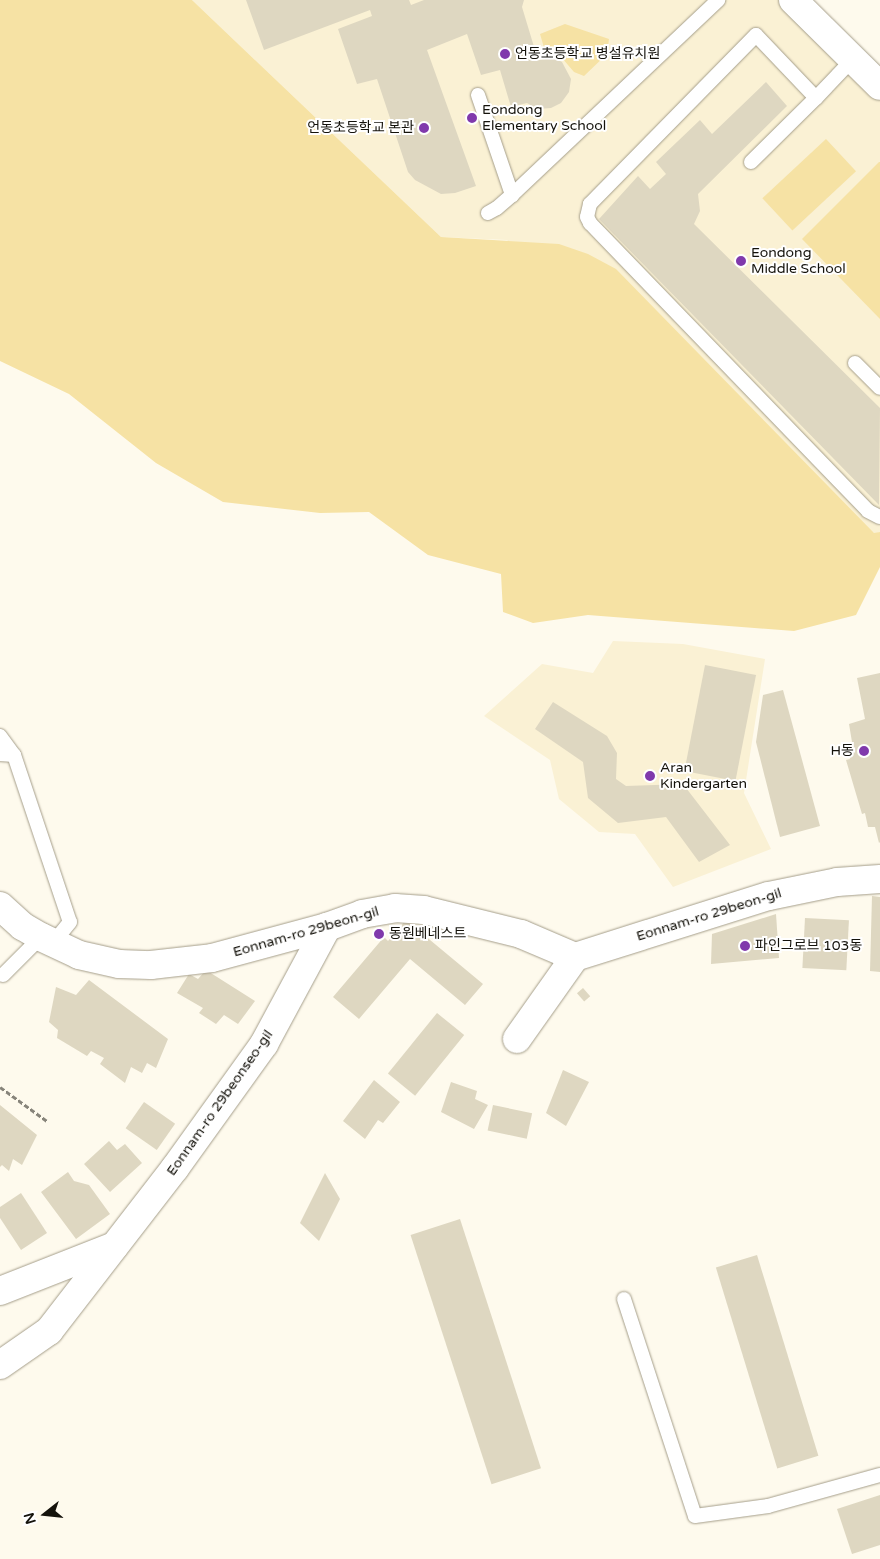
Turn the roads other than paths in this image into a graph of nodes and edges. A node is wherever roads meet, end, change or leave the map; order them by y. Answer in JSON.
{"nodes":[{"id":1,"x":718,"y":0,"type":"edge"},
{"id":2,"x":793,"y":0,"type":"edge"},
{"id":3,"x":853,"y":59,"type":"junction"},
{"id":4,"x":880,"y":86,"type":"edge"},
{"id":5,"x":478,"y":95,"type":"dead end"},
{"id":6,"x":816,"y":98,"type":"junction"},
{"id":7,"x":751,"y":162,"type":"dead end"},
{"id":8,"x":512,"y":195,"type":"junction"},
{"id":9,"x":488,"y":213,"type":"dead end"},
{"id":10,"x":855,"y":363,"type":"dead end"},
{"id":11,"x":880,"y":388,"type":"edge"},
{"id":12,"x":880,"y":517,"type":"edge"},
{"id":13,"x":0,"y":736,"type":"edge"},
{"id":14,"x":7,"y":755,"type":"edge"},
{"id":15,"x":880,"y":879,"type":"edge"},
{"id":16,"x":0,"y":906,"type":"edge"},
{"id":17,"x":327,"y":927,"type":"junction"},
{"id":18,"x":47,"y":940,"type":"junction"},
{"id":19,"x":575,"y":957,"type":"junction"},
{"id":20,"x":3,"y":975,"type":"dead end"},
{"id":21,"x":517,"y":1039,"type":"dead end"},
{"id":22,"x":115,"y":1245,"type":"junction"},
{"id":23,"x":0,"y":1291,"type":"edge"},
{"id":24,"x":624,"y":1299,"type":"dead end"},
{"id":25,"x":0,"y":1365,"type":"edge"},
{"id":26,"x":880,"y":1475,"type":"edge"}],
"edges":[{"from":1,"to":8,"type":"lane"},
{"from":2,"to":3,"type":"street"},
{"from":3,"to":4,"type":"street"},
{"from":3,"to":6,"type":"lane"},
{"from":5,"to":8,"type":"lane"},
{"from":6,"to":7,"type":"lane"},
{"from":6,"to":12,"type":"lane"},
{"from":8,"to":9,"type":"lane"},
{"from":10,"to":11,"type":"lane"},
{"from":13,"to":14,"type":"lane"},
{"from":14,"to":18,"type":"lane"},
{"from":15,"to":19,"type":"street","name":"Eonnam-ro 29beon-gil"},
{"from":16,"to":18,"type":"street","name":"Eonnam-ro 29beon-gil"},
{"from":17,"to":18,"type":"street","name":"Eonnam-ro 29beon-gil"},
{"from":17,"to":19,"type":"street","name":"Eonnam-ro 29beon-gil"},
{"from":17,"to":22,"type":"street","name":"Eonnam-ro 29beonseo-gil"},
{"from":18,"to":20,"type":"lane"},
{"from":19,"to":21,"type":"street"},
{"from":22,"to":23,"type":"street"},
{"from":22,"to":25,"type":"street","name":"Eonnam-ro 29beonseo-gil"},
{"from":24,"to":26,"type":"lane"}]}
